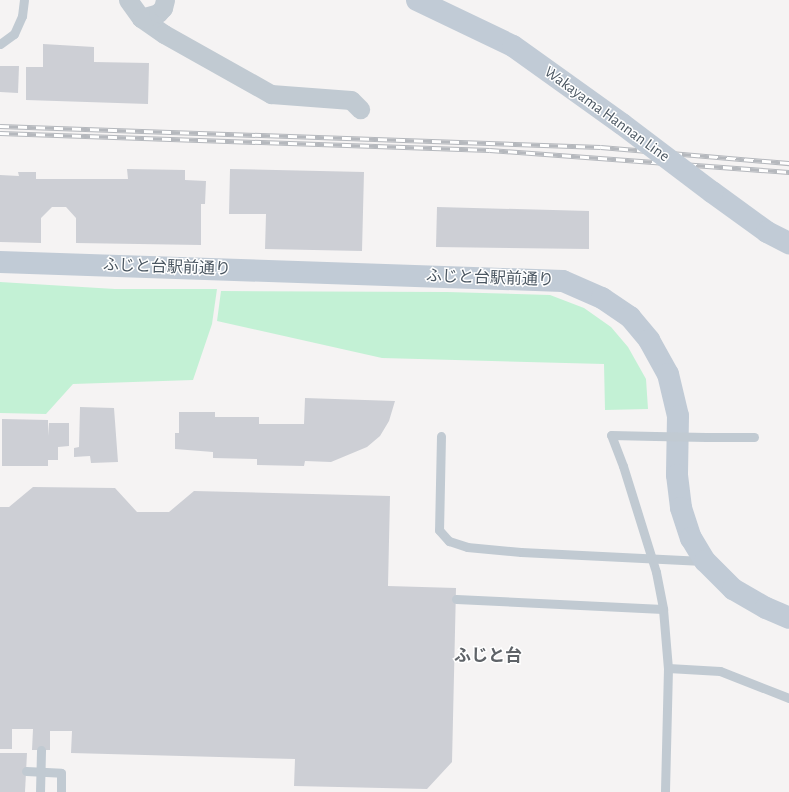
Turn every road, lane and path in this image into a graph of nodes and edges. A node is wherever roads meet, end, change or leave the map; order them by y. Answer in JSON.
{"nodes":[{"id":1,"x":24,"y":0,"type":"edge"},
{"id":2,"x":128,"y":0,"type":"edge"},
{"id":3,"x":165,"y":0,"type":"edge"},
{"id":4,"x":417,"y":0,"type":"edge"},
{"id":5,"x":141,"y":18,"type":"junction"},
{"id":6,"x":0,"y":34,"type":"edge"},
{"id":7,"x":2,"y":44,"type":"edge"},
{"id":8,"x":360,"y":110,"type":"dead end"},
{"id":9,"x":789,"y":243,"type":"edge"},
{"id":10,"x":0,"y":262,"type":"edge"},
{"id":11,"x":441,"y":436,"type":"dead end"},
{"id":12,"x":754,"y":437,"type":"dead end"},
{"id":13,"x":705,"y":561,"type":"junction"},
{"id":14,"x":456,"y":599,"type":"dead end"},
{"id":15,"x":663,"y":609,"type":"junction"},
{"id":16,"x":789,"y":618,"type":"edge"},
{"id":17,"x":668,"y":668,"type":"junction"},
{"id":18,"x":789,"y":698,"type":"edge"},
{"id":19,"x":41,"y":750,"type":"dead end"},
{"id":20,"x":26,"y":771,"type":"dead end"},
{"id":21,"x":40,"y":792,"type":"edge"},
{"id":22,"x":61,"y":792,"type":"edge"},
{"id":23,"x":665,"y":792,"type":"edge"}],
"edges":[{"from":1,"to":7,"type":"lane"},
{"from":2,"to":5,"type":"street"},
{"from":3,"to":5,"type":"street"},
{"from":4,"to":9,"type":"street","name":"Wakayama Hannan Line","bridge":true},
{"from":5,"to":8,"type":"street"},
{"from":6,"to":7,"type":"lane"},
{"from":10,"to":13,"type":"street","name":"ふじと台駅前通り"},
{"from":11,"to":13,"type":"lane"},
{"from":12,"to":15,"type":"lane","bridge":true},
{"from":13,"to":16,"type":"street","name":"ふじと台駅前通り"},
{"from":14,"to":15,"type":"lane"},
{"from":15,"to":17,"type":"lane"},
{"from":17,"to":18,"type":"lane"},
{"from":17,"to":23,"type":"lane"},
{"from":19,"to":21,"type":"lane","bridge":true},
{"from":20,"to":22,"type":"lane"}]}
